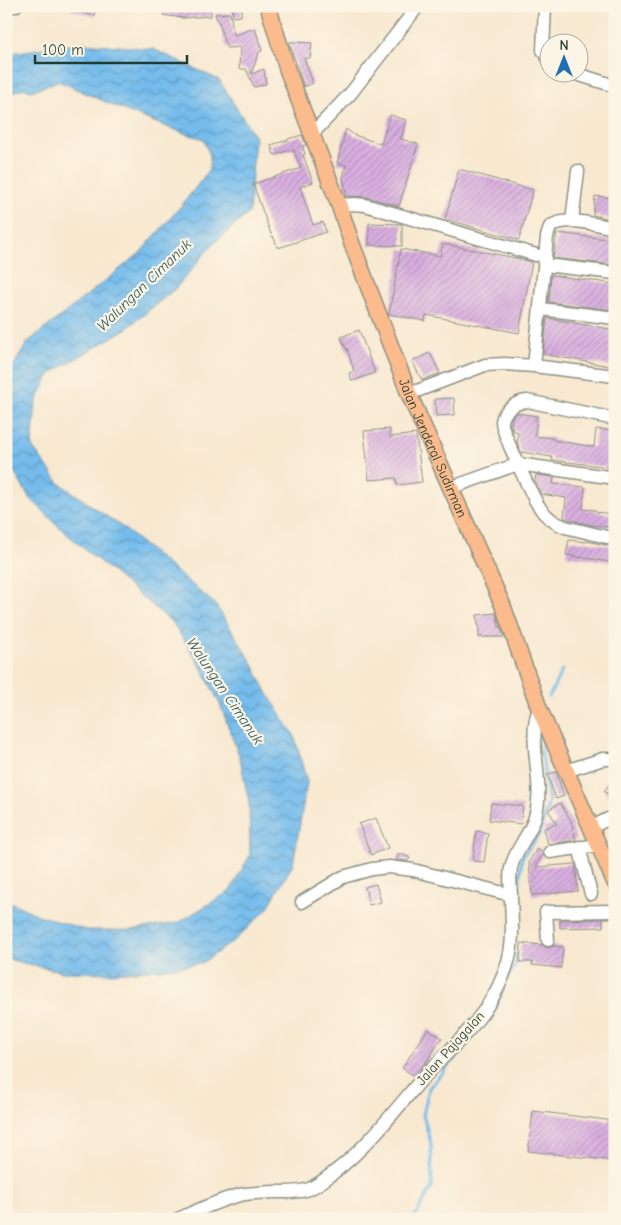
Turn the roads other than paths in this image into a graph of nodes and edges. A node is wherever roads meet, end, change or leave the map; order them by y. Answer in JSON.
{"nodes":[{"id":1,"x":15,"y":6,"type":"edge"},
{"id":2,"x":268,"y":6,"type":"edge"},
{"id":3,"x":418,"y":6,"type":"edge"},
{"id":4,"x":545,"y":6,"type":"edge"},
{"id":5,"x":6,"y":7,"type":"edge"},
{"id":6,"x":544,"y":32,"type":"edge"},
{"id":7,"x":588,"y":78,"type":"edge"},
{"id":8,"x":615,"y":86,"type":"edge"},
{"id":9,"x":312,"y":134,"type":"junction"},
{"id":10,"x":578,"y":170,"type":"dead end"},
{"id":11,"x":339,"y":205,"type":"junction"},
{"id":12,"x":572,"y":221,"type":"junction"},
{"id":13,"x":615,"y":228,"type":"edge"},
{"id":14,"x":541,"y":260,"type":"junction"},
{"id":15,"x":615,"y":273,"type":"edge"},
{"id":16,"x":541,"y":309,"type":"junction"},
{"id":17,"x":615,"y":318,"type":"edge"},
{"id":18,"x":534,"y":366,"type":"junction"},
{"id":19,"x":615,"y":376,"type":"edge"},
{"id":20,"x":409,"y":394,"type":"junction"},
{"id":21,"x":615,"y":419,"type":"edge"},
{"id":22,"x":518,"y":464,"type":"junction"},
{"id":23,"x":615,"y":478,"type":"edge"},
{"id":24,"x":450,"y":488,"type":"junction"},
{"id":25,"x":615,"y":539,"type":"edge"},
{"id":26,"x":539,"y":708,"type":"junction"},
{"id":27,"x":615,"y":760,"type":"edge"},
{"id":28,"x":566,"y":771,"type":"junction"},
{"id":29,"x":615,"y":818,"type":"edge"},
{"id":30,"x":590,"y":828,"type":"junction"},
{"id":31,"x":598,"y":845,"type":"junction"},
{"id":32,"x":579,"y":847,"type":"junction"},
{"id":33,"x":550,"y":852,"type":"dead end"},
{"id":34,"x":615,"y":883,"type":"edge"},
{"id":35,"x":591,"y":894,"type":"dead end"},
{"id":36,"x":511,"y":895,"type":"junction"},
{"id":37,"x":302,"y":902,"type":"dead end"},
{"id":38,"x":615,"y":910,"type":"edge"},
{"id":39,"x":548,"y":940,"type":"dead end"},
{"id":40,"x":178,"y":1219,"type":"edge"}],
"edges":[{"from":1,"to":5,"type":"street"},
{"from":2,"to":9,"type":"main road","name":"Jalan Jenderal Sudirman"},
{"from":3,"to":9,"type":"street"},
{"from":4,"to":6,"type":"street"},
{"from":7,"to":8,"type":"street"},
{"from":9,"to":11,"type":"main road","name":"Jalan Jenderal Sudirman"},
{"from":10,"to":12,"type":"street"},
{"from":11,"to":14,"type":"street"},
{"from":11,"to":20,"type":"main road","name":"Jalan Jenderal Sudirman"},
{"from":12,"to":13,"type":"street"},
{"from":12,"to":14,"type":"street"},
{"from":14,"to":15,"type":"street"},
{"from":14,"to":16,"type":"street"},
{"from":16,"to":17,"type":"street"},
{"from":16,"to":18,"type":"street"},
{"from":18,"to":19,"type":"street"},
{"from":18,"to":20,"type":"street"},
{"from":20,"to":24,"type":"main road","name":"Jalan Jenderal Sudirman"},
{"from":21,"to":22,"type":"street"},
{"from":22,"to":23,"type":"street"},
{"from":22,"to":24,"type":"street"},
{"from":22,"to":25,"type":"street"},
{"from":24,"to":26,"type":"main road","name":"Jalan Jenderal Sudirman"},
{"from":26,"to":28,"type":"main road","name":"Jalan Jenderal Sudirman"},
{"from":26,"to":36,"type":"street","name":"Jalan Pajagalan"},
{"from":27,"to":28,"type":"street"},
{"from":28,"to":30,"type":"main road","name":"Jalan Jenderal Sudirman"},
{"from":29,"to":30,"type":"street"},
{"from":30,"to":31,"type":"main road","name":"Jalan Jenderal Sudirman"},
{"from":31,"to":32,"type":"street"},
{"from":31,"to":34,"type":"main road","name":"Jalan Jenderal Sudirman"},
{"from":32,"to":33,"type":"street"},
{"from":32,"to":35,"type":"street"},
{"from":36,"to":37,"type":"street"},
{"from":36,"to":40,"type":"street","name":"Jalan Pajagalan"},
{"from":38,"to":39,"type":"street"}]}
